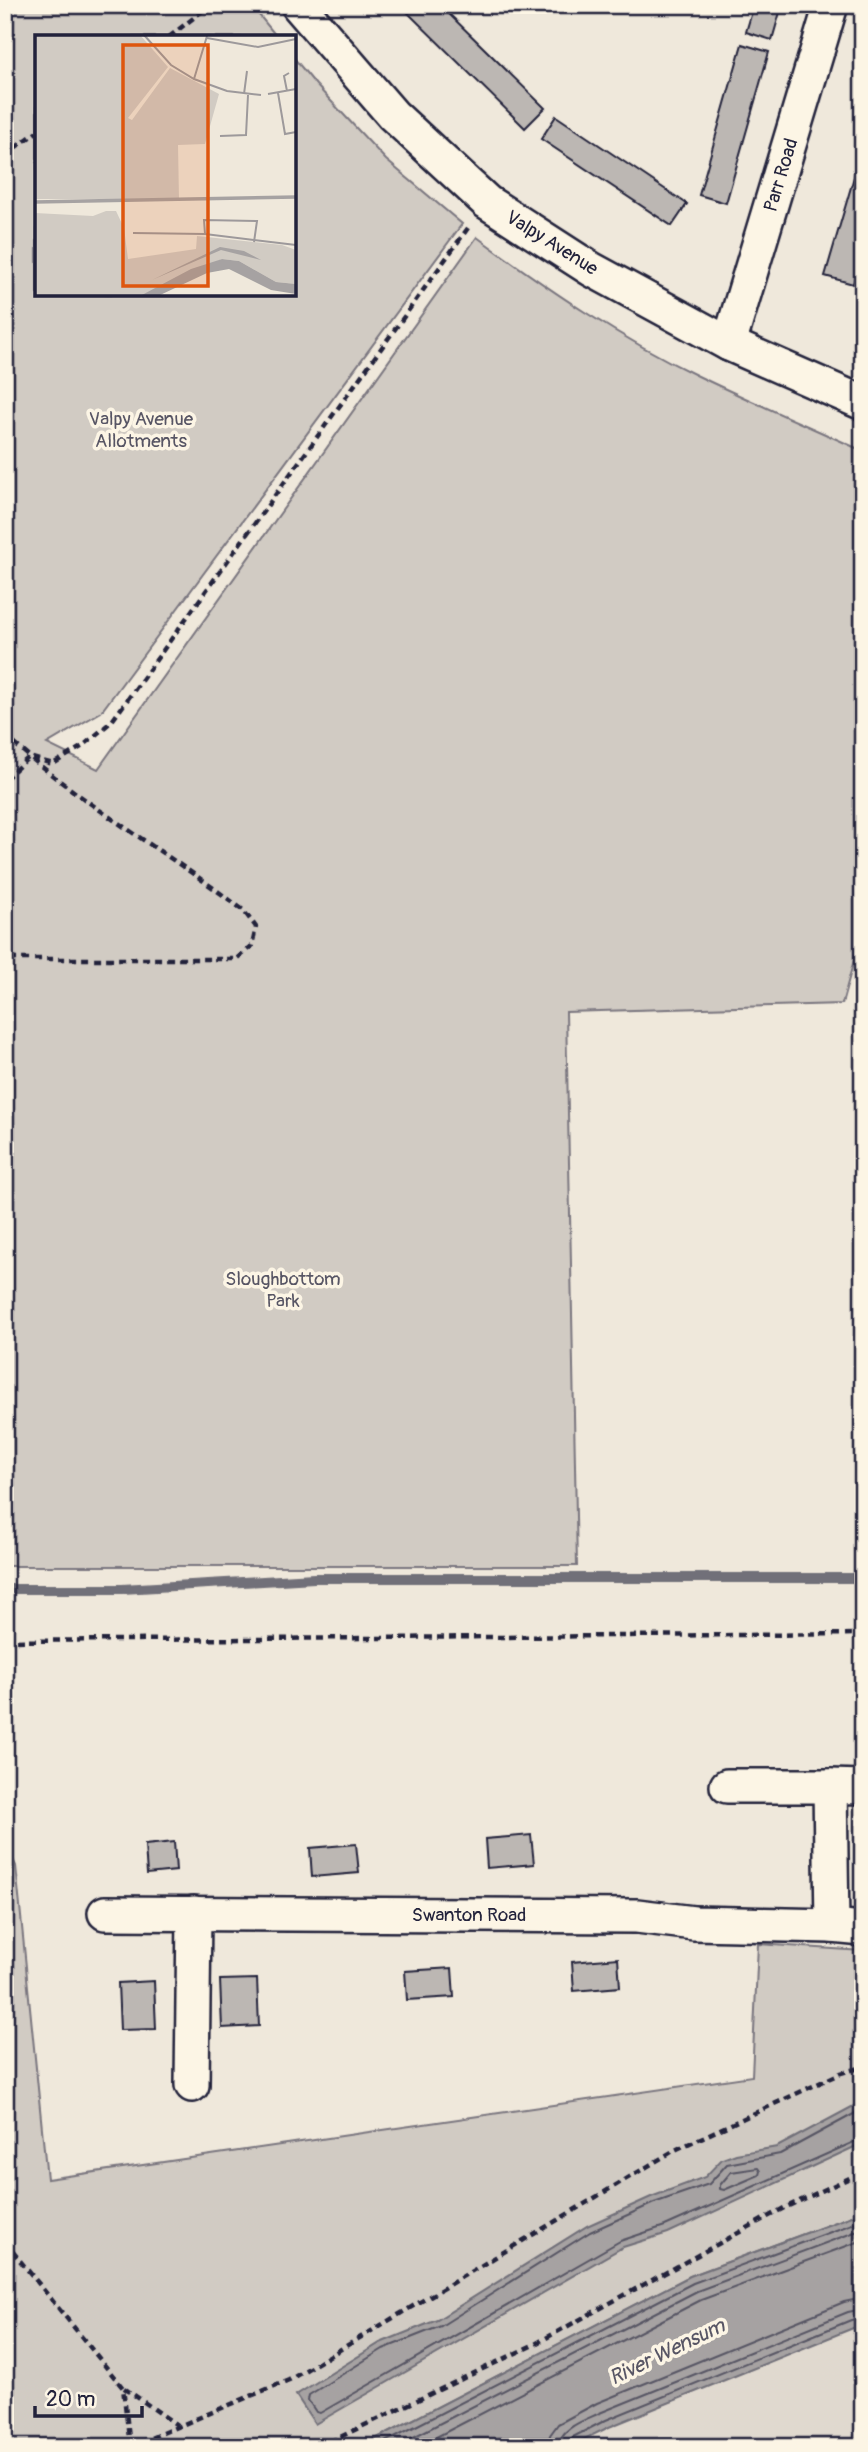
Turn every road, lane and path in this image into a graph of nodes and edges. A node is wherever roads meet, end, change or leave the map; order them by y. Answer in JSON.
{"nodes":[{"id":1,"x":210,"y":5,"type":"edge"},
{"id":2,"x":298,"y":5,"type":"edge"},
{"id":3,"x":831,"y":5,"type":"edge"},
{"id":4,"x":172,"y":35,"type":"edge"},
{"id":5,"x":35,"y":133,"type":"edge"},
{"id":6,"x":5,"y":155,"type":"edge"},
{"id":7,"x":487,"y":202,"type":"junction"},
{"id":8,"x":729,"y":344,"type":"junction"},
{"id":9,"x":863,"y":403,"type":"edge"},
{"id":10,"x":5,"y":735,"type":"edge"},
{"id":11,"x":29,"y":757,"type":"junction"},
{"id":12,"x":5,"y":779,"type":"edge"},
{"id":13,"x":5,"y":958,"type":"edge"},
{"id":14,"x":863,"y":1634,"type":"edge"},
{"id":15,"x":5,"y":1641,"type":"edge"},
{"id":16,"x":727,"y":1786,"type":"dead end"},
{"id":17,"x":830,"y":1786,"type":"junction"},
{"id":18,"x":863,"y":1787,"type":"edge"},
{"id":19,"x":105,"y":1913,"type":"dead end"},
{"id":20,"x":194,"y":1913,"type":"junction"},
{"id":21,"x":848,"y":1927,"type":"edge"},
{"id":22,"x":863,"y":2067,"type":"edge"},
{"id":23,"x":192,"y":2085,"type":"dead end"},
{"id":24,"x":863,"y":2172,"type":"edge"},
{"id":25,"x":5,"y":2242,"type":"edge"},
{"id":26,"x":123,"y":2388,"type":"junction"},
{"id":27,"x":177,"y":2426,"type":"junction"},
{"id":28,"x":152,"y":2437,"type":"junction"},
{"id":29,"x":130,"y":2446,"type":"edge"},
{"id":30,"x":157,"y":2447,"type":"edge"},
{"id":31,"x":319,"y":2447,"type":"edge"}],
"edges":[{"from":1,"to":4,"type":"path"},
{"from":2,"to":7,"type":"street","name":"Valpy Avenue"},
{"from":3,"to":8,"type":"street","name":"Parr Road"},
{"from":5,"to":6,"type":"path"},
{"from":7,"to":8,"type":"street","name":"Valpy Avenue"},
{"from":7,"to":11,"type":"path"},
{"from":8,"to":9,"type":"street","name":"Valpy Avenue"},
{"from":10,"to":11,"type":"path"},
{"from":11,"to":12,"type":"path"},
{"from":11,"to":13,"type":"path"},
{"from":14,"to":15,"type":"path"},
{"from":16,"to":17,"type":"street"},
{"from":17,"to":18,"type":"street"},
{"from":17,"to":21,"type":"street","name":"Swanton Road"},
{"from":19,"to":20,"type":"street","name":"Swanton Road"},
{"from":20,"to":21,"type":"street","name":"Swanton Road"},
{"from":20,"to":23,"type":"street"},
{"from":22,"to":27,"type":"path"},
{"from":24,"to":31,"type":"path"},
{"from":25,"to":26,"type":"path"},
{"from":26,"to":27,"type":"path"},
{"from":26,"to":29,"type":"path"},
{"from":27,"to":28,"type":"path"},
{"from":28,"to":29,"type":"path"},
{"from":28,"to":30,"type":"path"}]}
